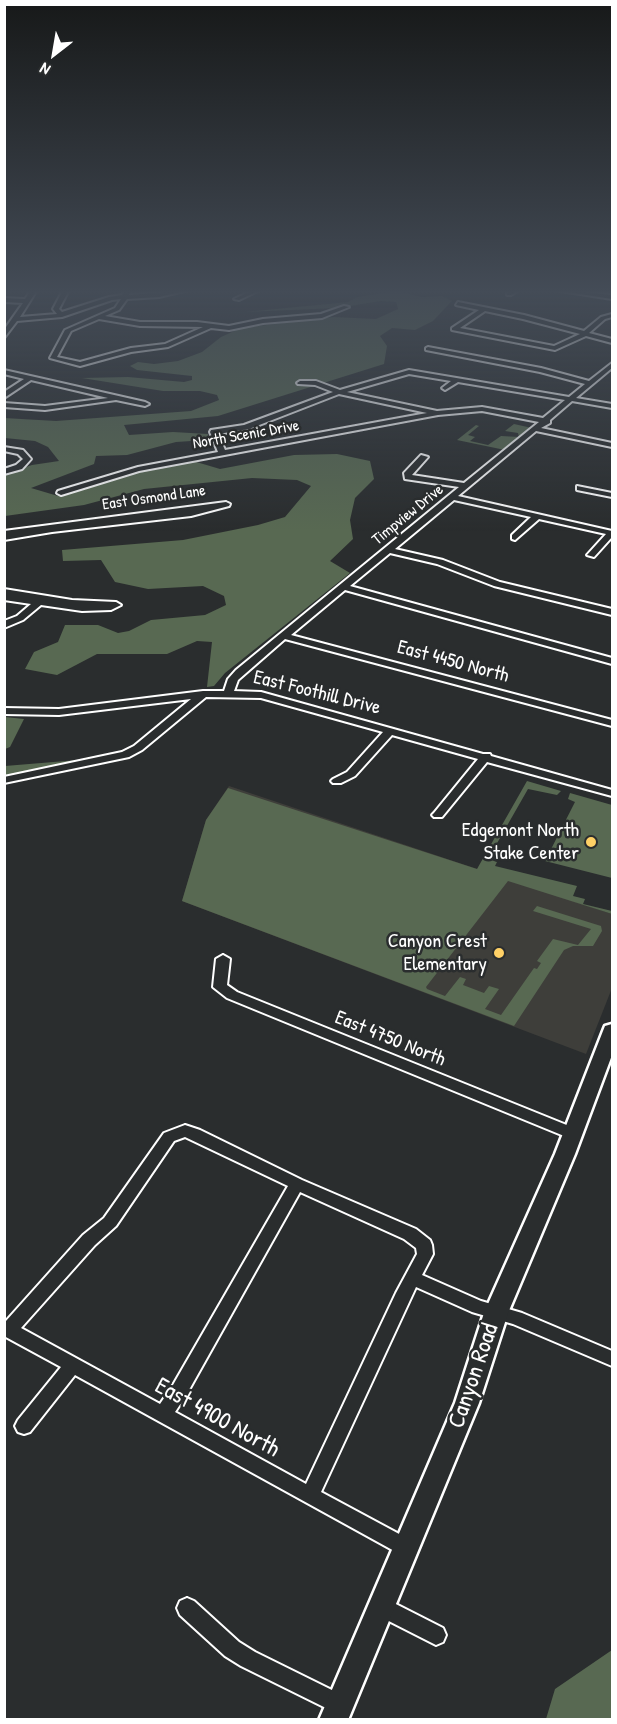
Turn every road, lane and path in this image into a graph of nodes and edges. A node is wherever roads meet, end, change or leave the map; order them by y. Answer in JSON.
{"nodes":[{"id":1,"x":543,"y":370,"type":"edge"},
{"id":2,"x":606,"y":370,"type":"edge"},
{"id":3,"x":4,"y":372,"type":"edge"},
{"id":4,"x":30,"y":378,"type":"junction"},
{"id":5,"x":458,"y":379,"type":"junction"},
{"id":6,"x":300,"y":383,"type":"dead end"},
{"id":7,"x":590,"y":383,"type":"junction"},
{"id":8,"x":445,"y":388,"type":"dead end"},
{"id":9,"x":338,"y":392,"type":"junction"},
{"id":10,"x":4,"y":396,"type":"edge"},
{"id":11,"x":117,"y":398,"type":"junction"},
{"id":12,"x":572,"y":398,"type":"junction"},
{"id":13,"x":145,"y":404,"type":"dead end"},
{"id":14,"x":4,"y":405,"type":"edge"},
{"id":15,"x":612,"y":406,"type":"edge"},
{"id":16,"x":438,"y":413,"type":"junction"},
{"id":17,"x":547,"y":422,"type":"junction"},
{"id":18,"x":537,"y":429,"type":"junction"},
{"id":19,"x":612,"y":445,"type":"edge"},
{"id":20,"x":4,"y":449,"type":"edge"},
{"id":21,"x":222,"y":452,"type":"junction"},
{"id":22,"x":424,"y":457,"type":"dead end"},
{"id":23,"x":4,"y":472,"type":"edge"},
{"id":24,"x":467,"y":486,"type":"junction"},
{"id":25,"x":580,"y":488,"type":"dead end"},
{"id":26,"x":61,"y":493,"type":"dead end"},
{"id":27,"x":612,"y":495,"type":"edge"},
{"id":28,"x":453,"y":497,"type":"junction"},
{"id":29,"x":537,"y":516,"type":"junction"},
{"id":30,"x":612,"y":533,"type":"edge"},
{"id":31,"x":5,"y":536,"type":"edge"},
{"id":32,"x":514,"y":537,"type":"dead end"},
{"id":33,"x":389,"y":550,"type":"junction"},
{"id":34,"x":591,"y":555,"type":"dead end"},
{"id":35,"x":343,"y":587,"type":"junction"},
{"id":36,"x":4,"y":592,"type":"edge"},
{"id":37,"x":4,"y":597,"type":"edge"},
{"id":38,"x":36,"y":600,"type":"junction"},
{"id":39,"x":612,"y":612,"type":"edge"},
{"id":40,"x":4,"y":620,"type":"edge"},
{"id":41,"x":4,"y":625,"type":"edge"},
{"id":42,"x":284,"y":636,"type":"junction"},
{"id":43,"x":612,"y":661,"type":"edge"},
{"id":44,"x":228,"y":693,"type":"junction"},
{"id":45,"x":204,"y":694,"type":"junction"},
{"id":46,"x":4,"y":711,"type":"edge"},
{"id":47,"x":612,"y":723,"type":"edge"},
{"id":48,"x":391,"y":730,"type":"junction"},
{"id":49,"x":486,"y":756,"type":"junction"},
{"id":50,"x":4,"y":780,"type":"edge"},
{"id":51,"x":337,"y":781,"type":"dead end"},
{"id":52,"x":612,"y":793,"type":"edge"},
{"id":53,"x":438,"y":815,"type":"dead end"},
{"id":54,"x":223,"y":959,"type":"dead end"},
{"id":55,"x":611,"y":1039,"type":"edge"},
{"id":56,"x":574,"y":1134,"type":"junction"},
{"id":57,"x":297,"y":1185,"type":"junction"},
{"id":58,"x":414,"y":1279,"type":"junction"},
{"id":59,"x":496,"y":1313,"type":"junction"},
{"id":60,"x":7,"y":1328,"type":"edge"},
{"id":61,"x":612,"y":1359,"type":"edge"},
{"id":62,"x":72,"y":1366,"type":"junction"},
{"id":63,"x":162,"y":1415,"type":"junction"},
{"id":64,"x":24,"y":1426,"type":"dead end"},
{"id":65,"x":310,"y":1496,"type":"junction"},
{"id":66,"x":407,"y":1549,"type":"junction"},
{"id":67,"x":382,"y":1607,"type":"junction"},
{"id":68,"x":187,"y":1608,"type":"dead end"},
{"id":69,"x":436,"y":1635,"type":"dead end"},
{"id":70,"x":336,"y":1712,"type":"edge"}],
"edges":[{"from":1,"to":7,"type":"street"},
{"from":2,"to":7,"type":"street","name":"Timpview Drive"},
{"from":3,"to":4,"type":"street"},
{"from":4,"to":10,"type":"street"},
{"from":4,"to":11,"type":"street"},
{"from":5,"to":8,"type":"street"},
{"from":5,"to":9,"type":"street"},
{"from":5,"to":12,"type":"street"},
{"from":6,"to":9,"type":"street"},
{"from":7,"to":12,"type":"street","name":"Timpview Drive"},
{"from":9,"to":16,"type":"street"},
{"from":9,"to":21,"type":"street"},
{"from":11,"to":13,"type":"street"},
{"from":11,"to":14,"type":"street"},
{"from":12,"to":15,"type":"street"},
{"from":12,"to":17,"type":"street","name":"Timpview Drive"},
{"from":16,"to":17,"type":"street"},
{"from":16,"to":21,"type":"street","name":"North Scenic Drive"},
{"from":17,"to":18,"type":"street","name":"Timpview Drive"},
{"from":18,"to":19,"type":"street"},
{"from":18,"to":24,"type":"street","name":"Timpview Drive"},
{"from":20,"to":23,"type":"street"},
{"from":21,"to":26,"type":"street","name":"North Scenic Drive"},
{"from":22,"to":24,"type":"street"},
{"from":24,"to":28,"type":"street","name":"Timpview Drive"},
{"from":25,"to":27,"type":"street"},
{"from":28,"to":29,"type":"street"},
{"from":28,"to":33,"type":"street","name":"Timpview Drive"},
{"from":29,"to":30,"type":"street"},
{"from":29,"to":32,"type":"street"},
{"from":30,"to":34,"type":"street"},
{"from":31,"to":31,"type":"street","name":"East Osmond Lane"},
{"from":33,"to":35,"type":"street","name":"Timpview Drive"},
{"from":33,"to":39,"type":"street"},
{"from":35,"to":42,"type":"street","name":"Timpview Drive"},
{"from":35,"to":43,"type":"street"},
{"from":36,"to":38,"type":"street"},
{"from":37,"to":38,"type":"street"},
{"from":38,"to":38,"type":"street"},
{"from":38,"to":40,"type":"street"},
{"from":38,"to":41,"type":"street"},
{"from":42,"to":44,"type":"street","name":"Timpview Drive"},
{"from":42,"to":47,"type":"street","name":"East 4450 North"},
{"from":44,"to":45,"type":"street","name":"East Foothill Drive"},
{"from":44,"to":48,"type":"street","name":"East Foothill Drive"},
{"from":45,"to":46,"type":"street","name":"East Foothill Drive"},
{"from":45,"to":50,"type":"street"},
{"from":48,"to":49,"type":"street","name":"East Foothill Drive"},
{"from":48,"to":51,"type":"street"},
{"from":49,"to":52,"type":"street","name":"East Foothill Drive"},
{"from":49,"to":53,"type":"street"},
{"from":54,"to":56,"type":"street","name":"East 4750 North"},
{"from":55,"to":56,"type":"main road","name":"Canyon Road"},
{"from":56,"to":59,"type":"main road","name":"Canyon Road"},
{"from":57,"to":58,"type":"street"},
{"from":57,"to":60,"type":"street"},
{"from":57,"to":63,"type":"street"},
{"from":58,"to":59,"type":"street"},
{"from":58,"to":65,"type":"street"},
{"from":59,"to":61,"type":"street"},
{"from":59,"to":66,"type":"main road","name":"Canyon Road"},
{"from":60,"to":62,"type":"street","name":"East 4900 North"},
{"from":62,"to":63,"type":"street","name":"East 4900 North"},
{"from":62,"to":64,"type":"street"},
{"from":63,"to":65,"type":"street","name":"East 4900 North"},
{"from":65,"to":66,"type":"street","name":"East 4900 North"},
{"from":66,"to":67,"type":"main road","name":"Canyon Road"},
{"from":67,"to":69,"type":"street"},
{"from":67,"to":70,"type":"main road","name":"Canyon Road"},
{"from":68,"to":70,"type":"street"}]}
